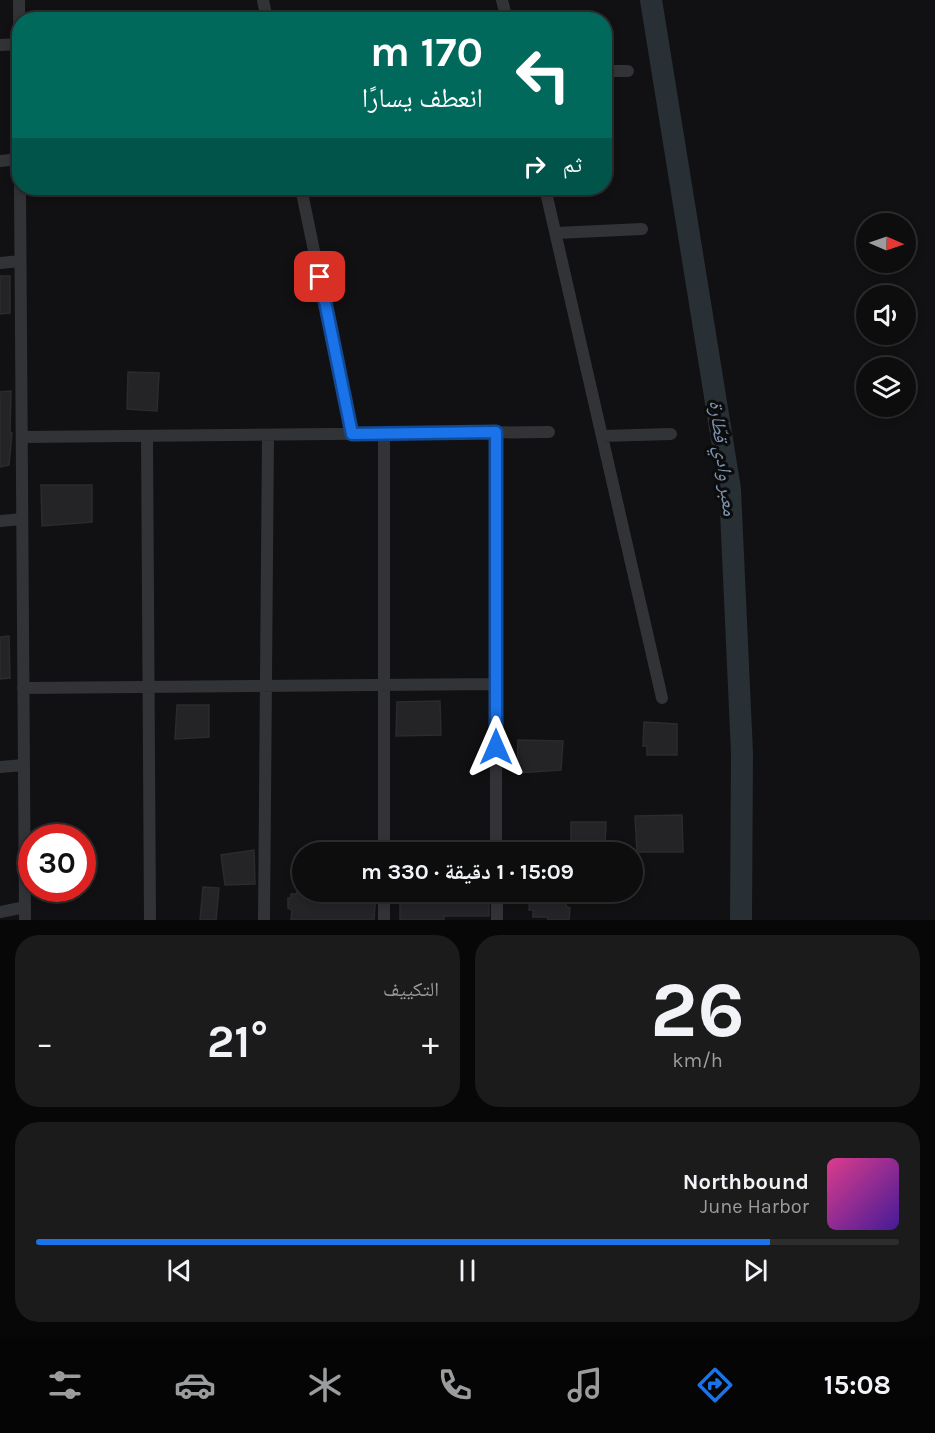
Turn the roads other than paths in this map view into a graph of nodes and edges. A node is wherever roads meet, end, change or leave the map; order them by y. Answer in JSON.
{"nodes":[{"id":1,"x":612,"y":71,"type":"edge"},
{"id":2,"x":628,"y":71,"type":"dead end"},
{"id":3,"x":20,"y":195,"type":"edge"},
{"id":4,"x":302,"y":195,"type":"edge"},
{"id":5,"x":547,"y":195,"type":"edge"},
{"id":6,"x":642,"y":230,"type":"dead end"},
{"id":7,"x":556,"y":233,"type":"junction"},
{"id":8,"x":20,"y":261,"type":"junction"},
{"id":9,"x":0,"y":263,"type":"edge"},
{"id":10,"x":496,"y":432,"type":"junction"},
{"id":11,"x":549,"y":432,"type":"dead end"},
{"id":12,"x":352,"y":434,"type":"junction"},
{"id":13,"x":384,"y":434,"type":"junction"},
{"id":14,"x":672,"y":434,"type":"dead end"},
{"id":15,"x":268,"y":435,"type":"junction"},
{"id":16,"x":147,"y":436,"type":"junction"},
{"id":17,"x":602,"y":436,"type":"junction"},
{"id":18,"x":22,"y":437,"type":"junction"},
{"id":19,"x":22,"y":519,"type":"junction"},
{"id":20,"x":0,"y":521,"type":"edge"},
{"id":21,"x":496,"y":684,"type":"junction"},
{"id":22,"x":384,"y":685,"type":"junction"},
{"id":23,"x":266,"y":686,"type":"junction"},
{"id":24,"x":148,"y":687,"type":"junction"},
{"id":25,"x":23,"y":688,"type":"junction"},
{"id":26,"x":662,"y":698,"type":"dead end"},
{"id":27,"x":24,"y":765,"type":"junction"},
{"id":28,"x":0,"y":767,"type":"edge"},
{"id":29,"x":384,"y":842,"type":"edge"},
{"id":30,"x":496,"y":842,"type":"edge"},
{"id":31,"x":384,"y":902,"type":"edge"},
{"id":32,"x":496,"y":902,"type":"edge"},
{"id":33,"x":0,"y":912,"type":"edge"},
{"id":34,"x":25,"y":914,"type":"edge"},
{"id":35,"x":150,"y":920,"type":"edge"},
{"id":36,"x":264,"y":920,"type":"edge"},
{"id":37,"x":384,"y":920,"type":"edge"},
{"id":38,"x":497,"y":920,"type":"edge"}],
"edges":[{"from":1,"to":2,"type":"street"},
{"from":3,"to":8,"type":"street"},
{"from":4,"to":12,"type":"street"},
{"from":5,"to":7,"type":"street"},
{"from":6,"to":7,"type":"street"},
{"from":7,"to":17,"type":"street"},
{"from":8,"to":9,"type":"street"},
{"from":8,"to":18,"type":"street"},
{"from":10,"to":11,"type":"street"},
{"from":10,"to":13,"type":"street"},
{"from":10,"to":21,"type":"street"},
{"from":12,"to":13,"type":"street"},
{"from":12,"to":15,"type":"street"},
{"from":13,"to":22,"type":"street"},
{"from":14,"to":17,"type":"street"},
{"from":15,"to":16,"type":"street"},
{"from":15,"to":23,"type":"street"},
{"from":16,"to":18,"type":"street"},
{"from":16,"to":24,"type":"street"},
{"from":17,"to":26,"type":"street"},
{"from":18,"to":19,"type":"street"},
{"from":19,"to":20,"type":"street"},
{"from":19,"to":25,"type":"street"},
{"from":21,"to":22,"type":"street"},
{"from":21,"to":30,"type":"street"},
{"from":22,"to":23,"type":"street"},
{"from":22,"to":29,"type":"street"},
{"from":23,"to":24,"type":"street"},
{"from":23,"to":36,"type":"street"},
{"from":24,"to":25,"type":"street"},
{"from":24,"to":35,"type":"street"},
{"from":25,"to":27,"type":"street"},
{"from":27,"to":28,"type":"street"},
{"from":27,"to":34,"type":"street"},
{"from":31,"to":37,"type":"street"},
{"from":32,"to":38,"type":"street"},
{"from":33,"to":34,"type":"street"}]}
